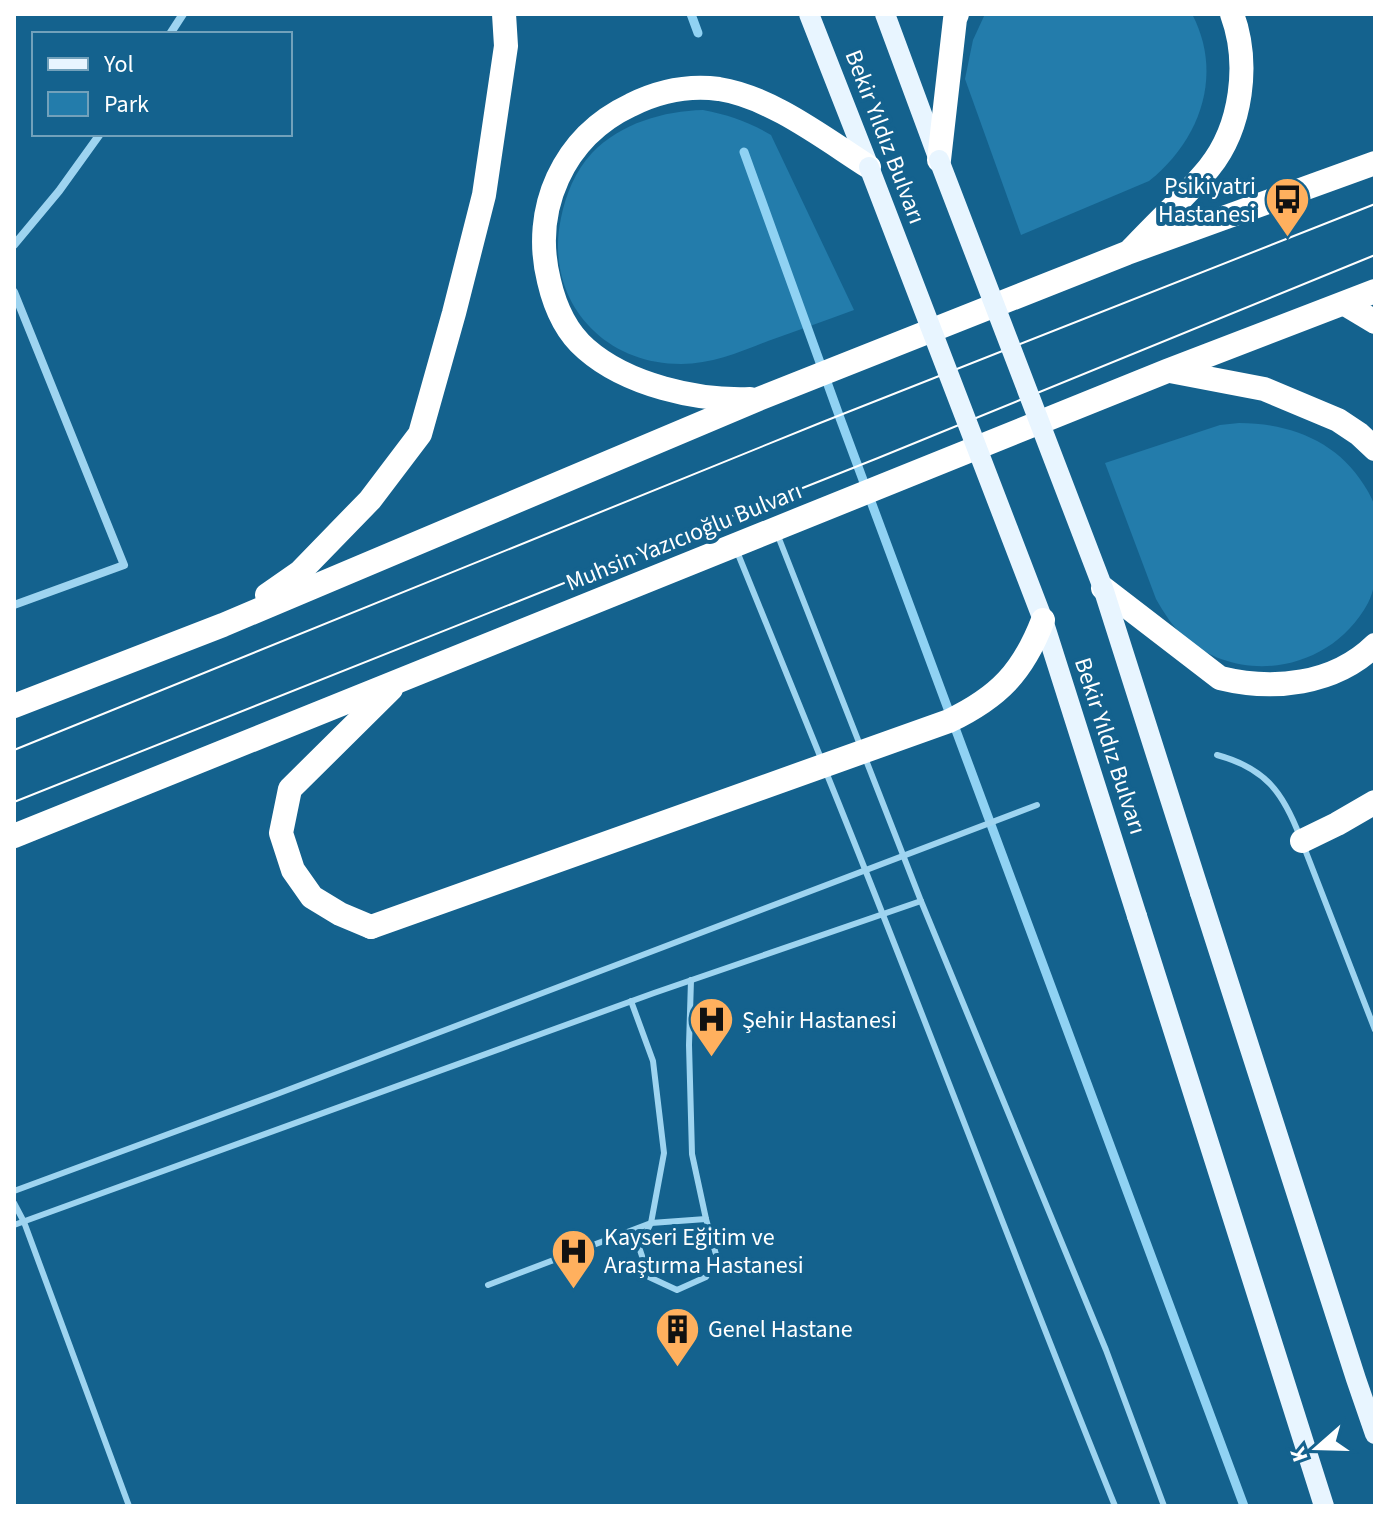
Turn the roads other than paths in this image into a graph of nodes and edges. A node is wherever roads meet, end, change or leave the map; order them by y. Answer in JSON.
{"nodes":[{"id":1,"x":183,"y":14,"type":"edge"},
{"id":2,"x":504,"y":14,"type":"edge"},
{"id":3,"x":809,"y":14,"type":"edge"},
{"id":4,"x":885,"y":14,"type":"edge"},
{"id":5,"x":957,"y":14,"type":"edge"},
{"id":6,"x":1232,"y":14,"type":"edge"},
{"id":7,"x":171,"y":32,"type":"edge"},
{"id":8,"x":99,"y":136,"type":"edge"},
{"id":9,"x":939,"y":160,"type":"junction"},
{"id":10,"x":1375,"y":163,"type":"edge"},
{"id":11,"x":869,"y":167,"type":"junction"},
{"id":12,"x":14,"y":245,"type":"edge"},
{"id":13,"x":1127,"y":253,"type":"junction"},
{"id":14,"x":1375,"y":291,"type":"edge"},
{"id":15,"x":14,"y":292,"type":"edge"},
{"id":16,"x":1345,"y":304,"type":"junction"},
{"id":17,"x":1375,"y":322,"type":"edge"},
{"id":18,"x":1167,"y":371,"type":"junction"},
{"id":19,"x":761,"y":398,"type":"junction"},
{"id":20,"x":1375,"y":449,"type":"edge"},
{"id":21,"x":776,"y":530,"type":"junction"},
{"id":22,"x":734,"y":546,"type":"junction"},
{"id":23,"x":1103,"y":588,"type":"junction"},
{"id":24,"x":14,"y":605,"type":"edge"},
{"id":25,"x":1043,"y":620,"type":"junction"},
{"id":26,"x":223,"y":625,"type":"junction"},
{"id":27,"x":1375,"y":645,"type":"edge"},
{"id":28,"x":398,"y":682,"type":"junction"},
{"id":29,"x":14,"y":706,"type":"edge"},
{"id":30,"x":1217,"y":755,"type":"dead end"},
{"id":31,"x":1375,"y":802,"type":"edge"},
{"id":32,"x":1037,"y":805,"type":"dead end"},
{"id":33,"x":14,"y":836,"type":"edge"},
{"id":34,"x":1302,"y":841,"type":"junction"},
{"id":35,"x":904,"y":857,"type":"junction"},
{"id":36,"x":866,"y":871,"type":"junction"},
{"id":37,"x":921,"y":901,"type":"junction"},
{"id":38,"x":882,"y":914,"type":"junction"},
{"id":39,"x":691,"y":980,"type":"junction"},
{"id":40,"x":631,"y":1001,"type":"junction"},
{"id":41,"x":1375,"y":1030,"type":"edge"},
{"id":42,"x":14,"y":1191,"type":"edge"},
{"id":43,"x":14,"y":1203,"type":"edge"},
{"id":44,"x":706,"y":1219,"type":"junction"},
{"id":45,"x":24,"y":1222,"type":"junction"},
{"id":46,"x":651,"y":1223,"type":"junction"},
{"id":47,"x":14,"y":1225,"type":"edge"},
{"id":48,"x":488,"y":1285,"type":"dead end"},
{"id":49,"x":1375,"y":1434,"type":"edge"},
{"id":50,"x":129,"y":1506,"type":"edge"},
{"id":51,"x":1115,"y":1506,"type":"edge"},
{"id":52,"x":1164,"y":1506,"type":"edge"},
{"id":53,"x":1324,"y":1506,"type":"edge"}],
"edges":[{"from":1,"to":7,"type":"street"},
{"from":2,"to":26,"type":"highway"},
{"from":3,"to":11,"type":"main road","name":"Bekir Yıldız Bulvarı"},
{"from":4,"to":9,"type":"main road","name":"Bekir Yıldız Bulvarı"},
{"from":5,"to":9,"type":"highway"},
{"from":6,"to":13,"type":"highway"},
{"from":8,"to":12,"type":"street"},
{"from":9,"to":23,"type":"main road","name":"Bekir Yıldız Bulvarı","bridge":true},
{"from":10,"to":13,"type":"highway"},
{"from":11,"to":19,"type":"highway"},
{"from":11,"to":25,"type":"main road","name":"Bekir Yıldız Bulvarı","bridge":true},
{"from":13,"to":19,"type":"highway","bridge":true},
{"from":14,"to":16,"type":"highway","name":"Muhsin Yazıcıoğlu Bulvarı"},
{"from":15,"to":24,"type":"street"},
{"from":16,"to":17,"type":"highway"},
{"from":16,"to":18,"type":"highway","name":"Muhsin Yazıcıoğlu Bulvarı"},
{"from":18,"to":20,"type":"highway"},
{"from":18,"to":21,"type":"highway","name":"Muhsin Yazıcıoğlu Bulvarı","bridge":true},
{"from":19,"to":26,"type":"highway"},
{"from":21,"to":22,"type":"highway","name":"Muhsin Yazıcıoğlu Bulvarı"},
{"from":21,"to":35,"type":"lane"},
{"from":22,"to":28,"type":"highway","name":"Muhsin Yazıcıoğlu Bulvarı"},
{"from":22,"to":36,"type":"lane"},
{"from":23,"to":27,"type":"highway"},
{"from":23,"to":49,"type":"main road","name":"Bekir Yıldız Bulvarı","bridge":true},
{"from":25,"to":28,"type":"highway","bridge":true},
{"from":25,"to":53,"type":"main road","name":"Bekir Yıldız Bulvarı","bridge":true},
{"from":26,"to":29,"type":"highway"},
{"from":28,"to":33,"type":"highway","name":"Muhsin Yazıcıoğlu Bulvarı"},
{"from":30,"to":34,"type":"lane"},
{"from":31,"to":34,"type":"highway"},
{"from":32,"to":35,"type":"lane"},
{"from":34,"to":41,"type":"lane"},
{"from":35,"to":36,"type":"lane"},
{"from":35,"to":37,"type":"lane"},
{"from":36,"to":38,"type":"lane"},
{"from":36,"to":42,"type":"lane"},
{"from":37,"to":38,"type":"lane"},
{"from":37,"to":52,"type":"lane"},
{"from":38,"to":39,"type":"lane"},
{"from":38,"to":51,"type":"lane"},
{"from":39,"to":40,"type":"lane"},
{"from":39,"to":44,"type":"lane"},
{"from":40,"to":45,"type":"lane"},
{"from":40,"to":46,"type":"lane"},
{"from":43,"to":45,"type":"lane"},
{"from":44,"to":46,"type":"lane"},
{"from":44,"to":46,"type":"lane"},
{"from":45,"to":47,"type":"lane"},
{"from":45,"to":50,"type":"lane"},
{"from":46,"to":48,"type":"lane"}]}
